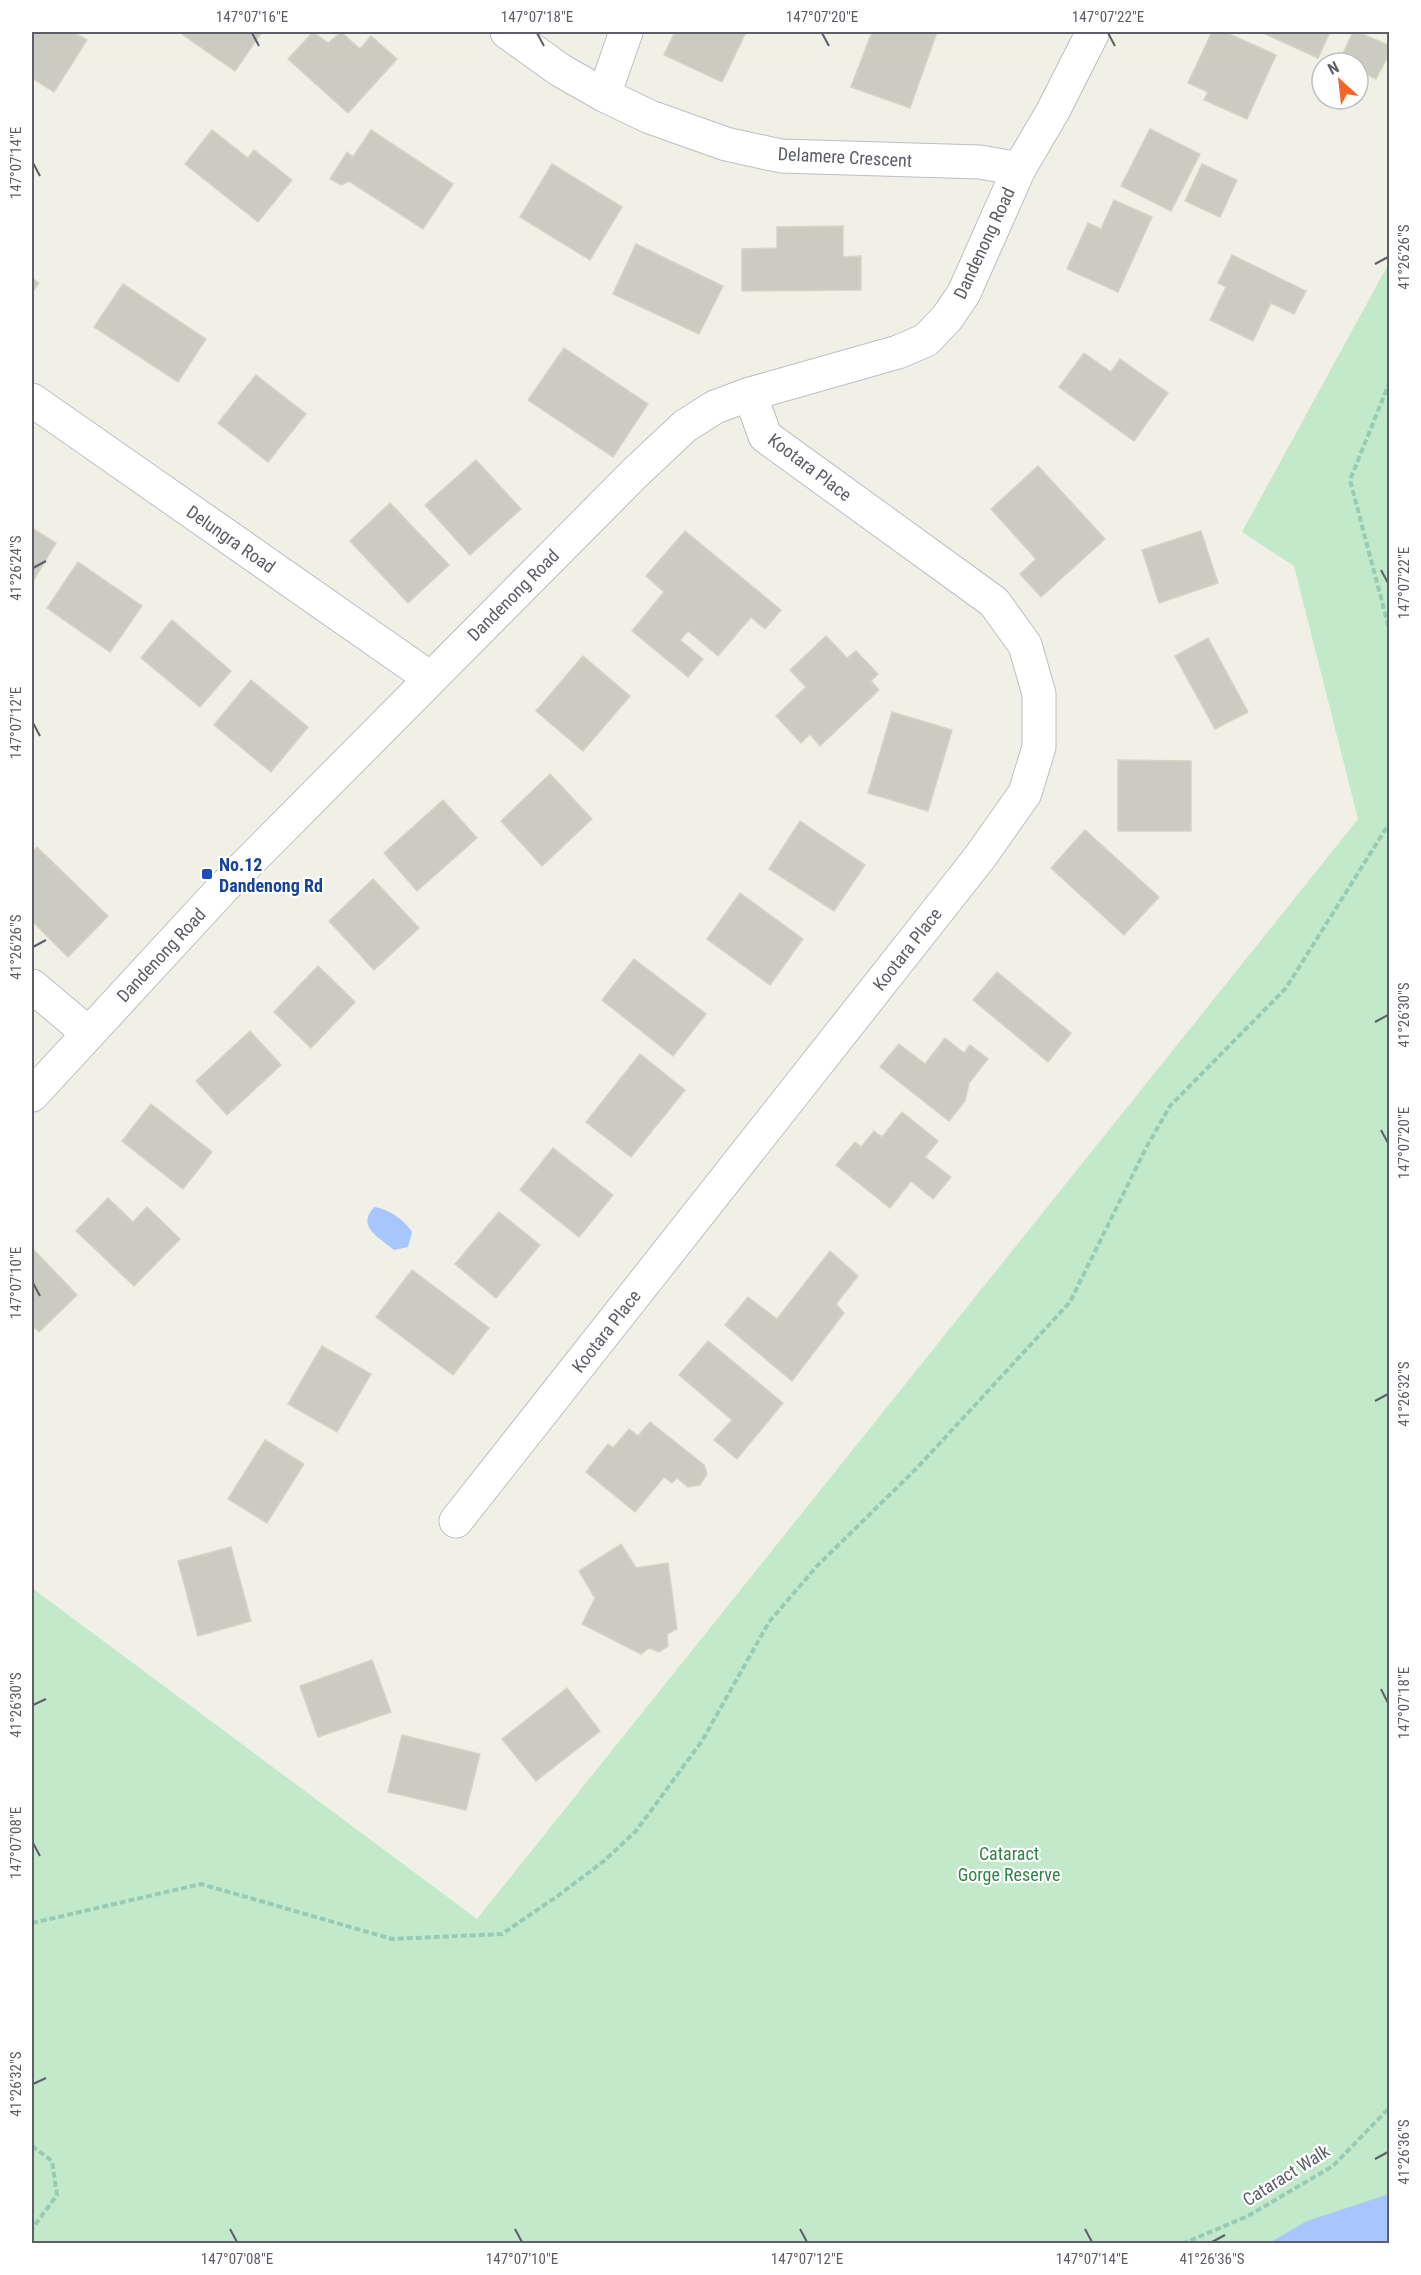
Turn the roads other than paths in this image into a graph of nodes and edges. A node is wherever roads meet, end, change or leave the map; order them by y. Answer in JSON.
{"nodes":[{"id":1,"x":507,"y":32,"type":"edge"},
{"id":2,"x":626,"y":32,"type":"edge"},
{"id":3,"x":1093,"y":32,"type":"edge"},
{"id":4,"x":604,"y":94,"type":"junction"},
{"id":5,"x":1019,"y":169,"type":"junction"},
{"id":6,"x":750,"y":394,"type":"junction"},
{"id":7,"x":32,"y":400,"type":"edge"},
{"id":8,"x":430,"y":678,"type":"junction"},
{"id":9,"x":32,"y":986,"type":"edge"},
{"id":10,"x":88,"y":1034,"type":"junction"},
{"id":11,"x":32,"y":1095,"type":"edge"},
{"id":12,"x":456,"y":1521,"type":"dead end"}],
"edges":[{"from":1,"to":4,"type":"street","name":"Delamere Crescent"},
{"from":2,"to":4,"type":"street"},
{"from":3,"to":5,"type":"street"},
{"from":4,"to":5,"type":"street","name":"Delamere Crescent"},
{"from":5,"to":6,"type":"street","name":"Dandenong Road"},
{"from":6,"to":8,"type":"street","name":"Dandenong Road"},
{"from":6,"to":12,"type":"street","name":"Kootara Place"},
{"from":7,"to":8,"type":"street","name":"Delungra Road"},
{"from":8,"to":10,"type":"street","name":"Dandenong Road"},
{"from":9,"to":10,"type":"street"},
{"from":10,"to":11,"type":"street","name":"Dandenong Road"}]}
